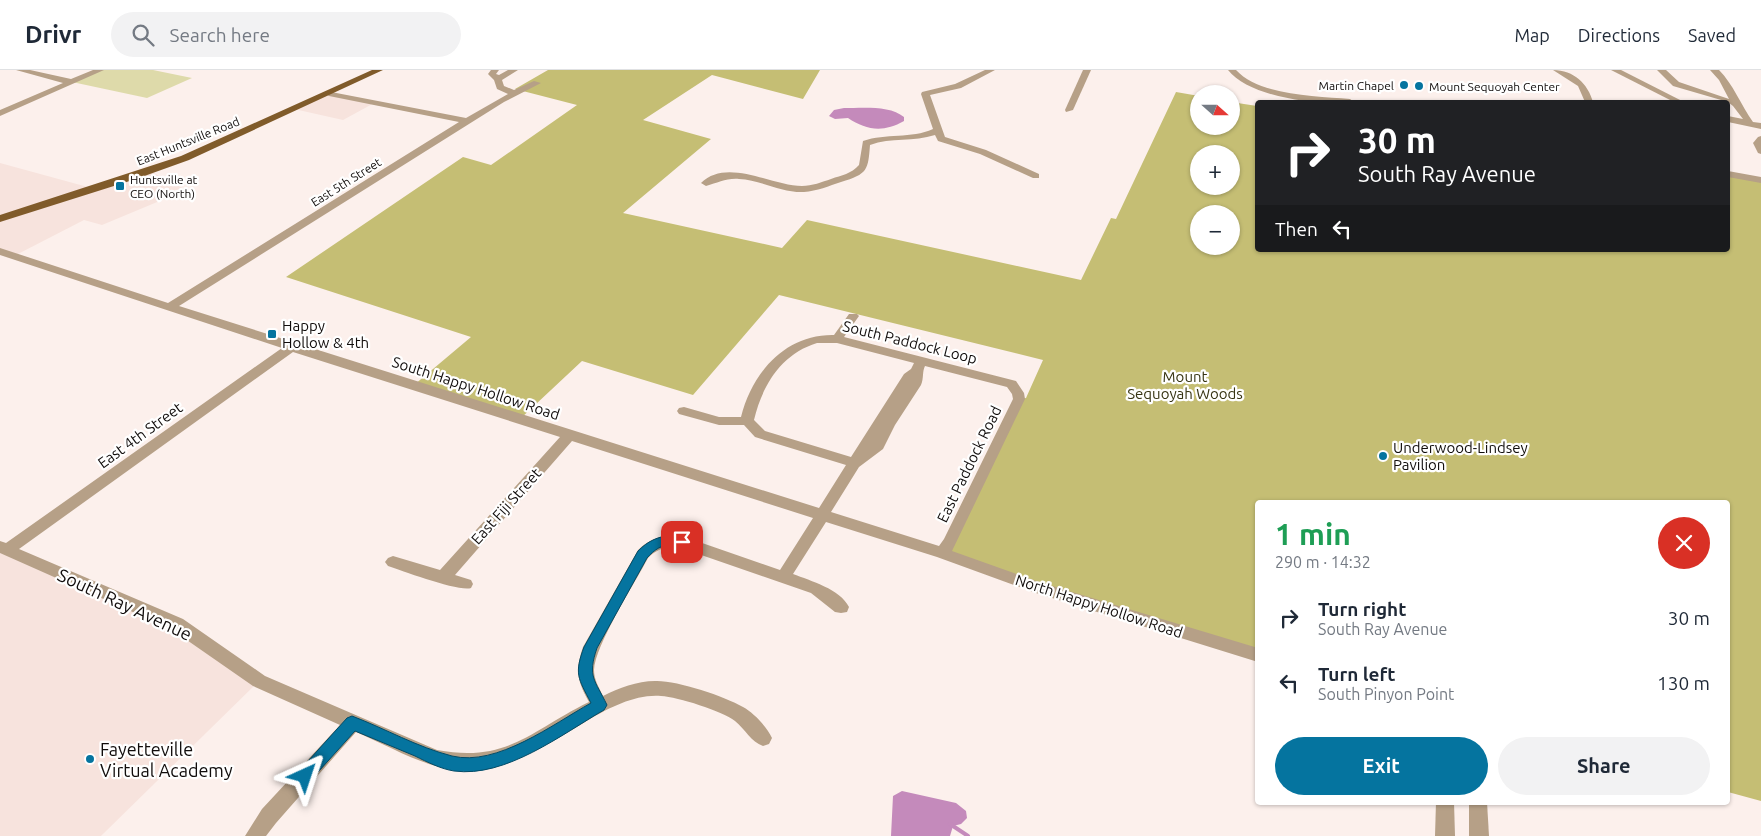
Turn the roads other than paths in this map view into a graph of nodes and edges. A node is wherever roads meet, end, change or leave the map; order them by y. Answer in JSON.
{"nodes":[{"id":1,"x":20,"y":70,"type":"edge"},
{"id":2,"x":100,"y":70,"type":"edge"},
{"id":3,"x":379,"y":70,"type":"edge"},
{"id":4,"x":495,"y":70,"type":"edge"},
{"id":5,"x":514,"y":70,"type":"edge"},
{"id":6,"x":991,"y":70,"type":"edge"},
{"id":7,"x":1087,"y":70,"type":"edge"},
{"id":8,"x":1232,"y":70,"type":"edge"},
{"id":9,"x":1557,"y":70,"type":"edge"},
{"id":10,"x":1614,"y":70,"type":"edge"},
{"id":11,"x":1661,"y":70,"type":"edge"},
{"id":12,"x":1714,"y":70,"type":"edge"},
{"id":13,"x":498,"y":79,"type":"junction"},
{"id":14,"x":71,"y":82,"type":"junction"},
{"id":15,"x":537,"y":82,"type":"dead end"},
{"id":16,"x":330,"y":93,"type":"junction"},
{"id":17,"x":513,"y":93,"type":"junction"},
{"id":18,"x":1336,"y":100,"type":"edge"},
{"id":19,"x":1588,"y":100,"type":"edge"},
{"id":20,"x":1676,"y":100,"type":"edge"},
{"id":21,"x":1724,"y":100,"type":"edge"},
{"id":22,"x":1730,"y":102,"type":"edge"},
{"id":23,"x":1736,"y":104,"type":"junction"},
{"id":24,"x":1069,"y":110,"type":"dead end"},
{"id":25,"x":0,"y":113,"type":"edge"},
{"id":26,"x":1730,"y":119,"type":"edge"},
{"id":27,"x":467,"y":121,"type":"junction"},
{"id":28,"x":1751,"y":124,"type":"junction"},
{"id":29,"x":1761,"y":126,"type":"edge"},
{"id":30,"x":938,"y":130,"type":"junction"},
{"id":31,"x":1761,"y":139,"type":"edge"},
{"id":32,"x":1761,"y":151,"type":"edge"},
{"id":33,"x":1730,"y":174,"type":"edge"},
{"id":34,"x":1036,"y":176,"type":"dead end"},
{"id":35,"x":1761,"y":180,"type":"edge"},
{"id":36,"x":706,"y":183,"type":"dead end"},
{"id":37,"x":0,"y":219,"type":"edge"},
{"id":38,"x":0,"y":251,"type":"edge"},
{"id":39,"x":171,"y":306,"type":"junction"},
{"id":40,"x":854,"y":316,"type":"dead end"},
{"id":41,"x":837,"y":339,"type":"junction"},
{"id":42,"x":292,"y":347,"type":"junction"},
{"id":43,"x":919,"y":366,"type":"junction"},
{"id":44,"x":1014,"y":388,"type":"joint"},
{"id":45,"x":684,"y":411,"type":"dead end"},
{"id":46,"x":747,"y":421,"type":"junction"},
{"id":47,"x":570,"y":435,"type":"junction"},
{"id":48,"x":856,"y":463,"type":"junction"},
{"id":49,"x":823,"y":515,"type":"junction"},
{"id":50,"x":3,"y":549,"type":"edge"},
{"id":51,"x":942,"y":553,"type":"junction"},
{"id":52,"x":394,"y":562,"type":"dead end"},
{"id":53,"x":784,"y":576,"type":"junction"},
{"id":54,"x":443,"y":578,"type":"junction"},
{"id":55,"x":465,"y":584,"type":"dead end"},
{"id":56,"x":841,"y":608,"type":"dead end"},
{"id":57,"x":1255,"y":654,"type":"edge"},
{"id":58,"x":599,"y":705,"type":"junction"},
{"id":59,"x":352,"y":723,"type":"junction"},
{"id":60,"x":763,"y":738,"type":"dead end"},
{"id":61,"x":1445,"y":805,"type":"edge"},
{"id":62,"x":1478,"y":805,"type":"edge"},
{"id":63,"x":255,"y":836,"type":"edge"},
{"id":64,"x":1445,"y":836,"type":"edge"},
{"id":65,"x":1478,"y":836,"type":"edge"}],
"edges":[{"from":1,"to":14,"type":"street"},
{"from":2,"to":14,"type":"street"},
{"from":3,"to":16,"type":"main road","name":"East Huntsville Road"},
{"from":4,"to":13,"type":"street"},
{"from":5,"to":13,"type":"street"},
{"from":6,"to":30,"type":"street"},
{"from":7,"to":24,"type":"street"},
{"from":8,"to":18,"type":"street"},
{"from":9,"to":19,"type":"street"},
{"from":10,"to":20,"type":"street"},
{"from":11,"to":21,"type":"street"},
{"from":12,"to":23,"type":"street"},
{"from":13,"to":17,"type":"street"},
{"from":14,"to":25,"type":"street"},
{"from":15,"to":17,"type":"street","name":"East 5th Street"},
{"from":16,"to":27,"type":"street"},
{"from":16,"to":37,"type":"main road","name":"East Huntsville Road"},
{"from":17,"to":27,"type":"street","name":"East 5th Street"},
{"from":22,"to":23,"type":"street"},
{"from":23,"to":28,"type":"street"},
{"from":26,"to":28,"type":"street"},
{"from":27,"to":39,"type":"street","name":"East 5th Street"},
{"from":28,"to":29,"type":"street"},
{"from":30,"to":34,"type":"street"},
{"from":30,"to":36,"type":"street"},
{"from":31,"to":32,"type":"street"},
{"from":33,"to":35,"type":"street"},
{"from":38,"to":39,"type":"street","name":"South Happy Hollow Road"},
{"from":39,"to":42,"type":"street","name":"South Happy Hollow Road"},
{"from":40,"to":41,"type":"street"},
{"from":41,"to":43,"type":"street","name":"South Paddock Loop"},
{"from":41,"to":46,"type":"street","name":"South Paddock Loop"},
{"from":42,"to":47,"type":"street","name":"South Happy Hollow Road"},
{"from":42,"to":50,"type":"street","name":"East 4th Street"},
{"from":43,"to":44,"type":"street","name":"South Paddock Loop"},
{"from":43,"to":48,"type":"street"},
{"from":44,"to":51,"type":"street","name":"East Paddock Road"},
{"from":45,"to":46,"type":"street"},
{"from":46,"to":48,"type":"street"},
{"from":47,"to":49,"type":"street","name":"South Happy Hollow Road"},
{"from":47,"to":54,"type":"street","name":"East Fiji Street"},
{"from":48,"to":49,"type":"street"},
{"from":49,"to":51,"type":"street","name":"South Happy Hollow Road"},
{"from":49,"to":53,"type":"street"},
{"from":50,"to":59,"type":"street","name":"South Ray Avenue"},
{"from":51,"to":57,"type":"street","name":"North Happy Hollow Road"},
{"from":52,"to":54,"type":"street"},
{"from":53,"to":56,"type":"street"},
{"from":53,"to":58,"type":"street"},
{"from":54,"to":55,"type":"street"},
{"from":58,"to":59,"type":"street","name":"South Ray Avenue"},
{"from":58,"to":60,"type":"street","name":"South Ray Avenue"},
{"from":59,"to":63,"type":"street"},
{"from":61,"to":64,"type":"street"},
{"from":62,"to":65,"type":"street"}]}
